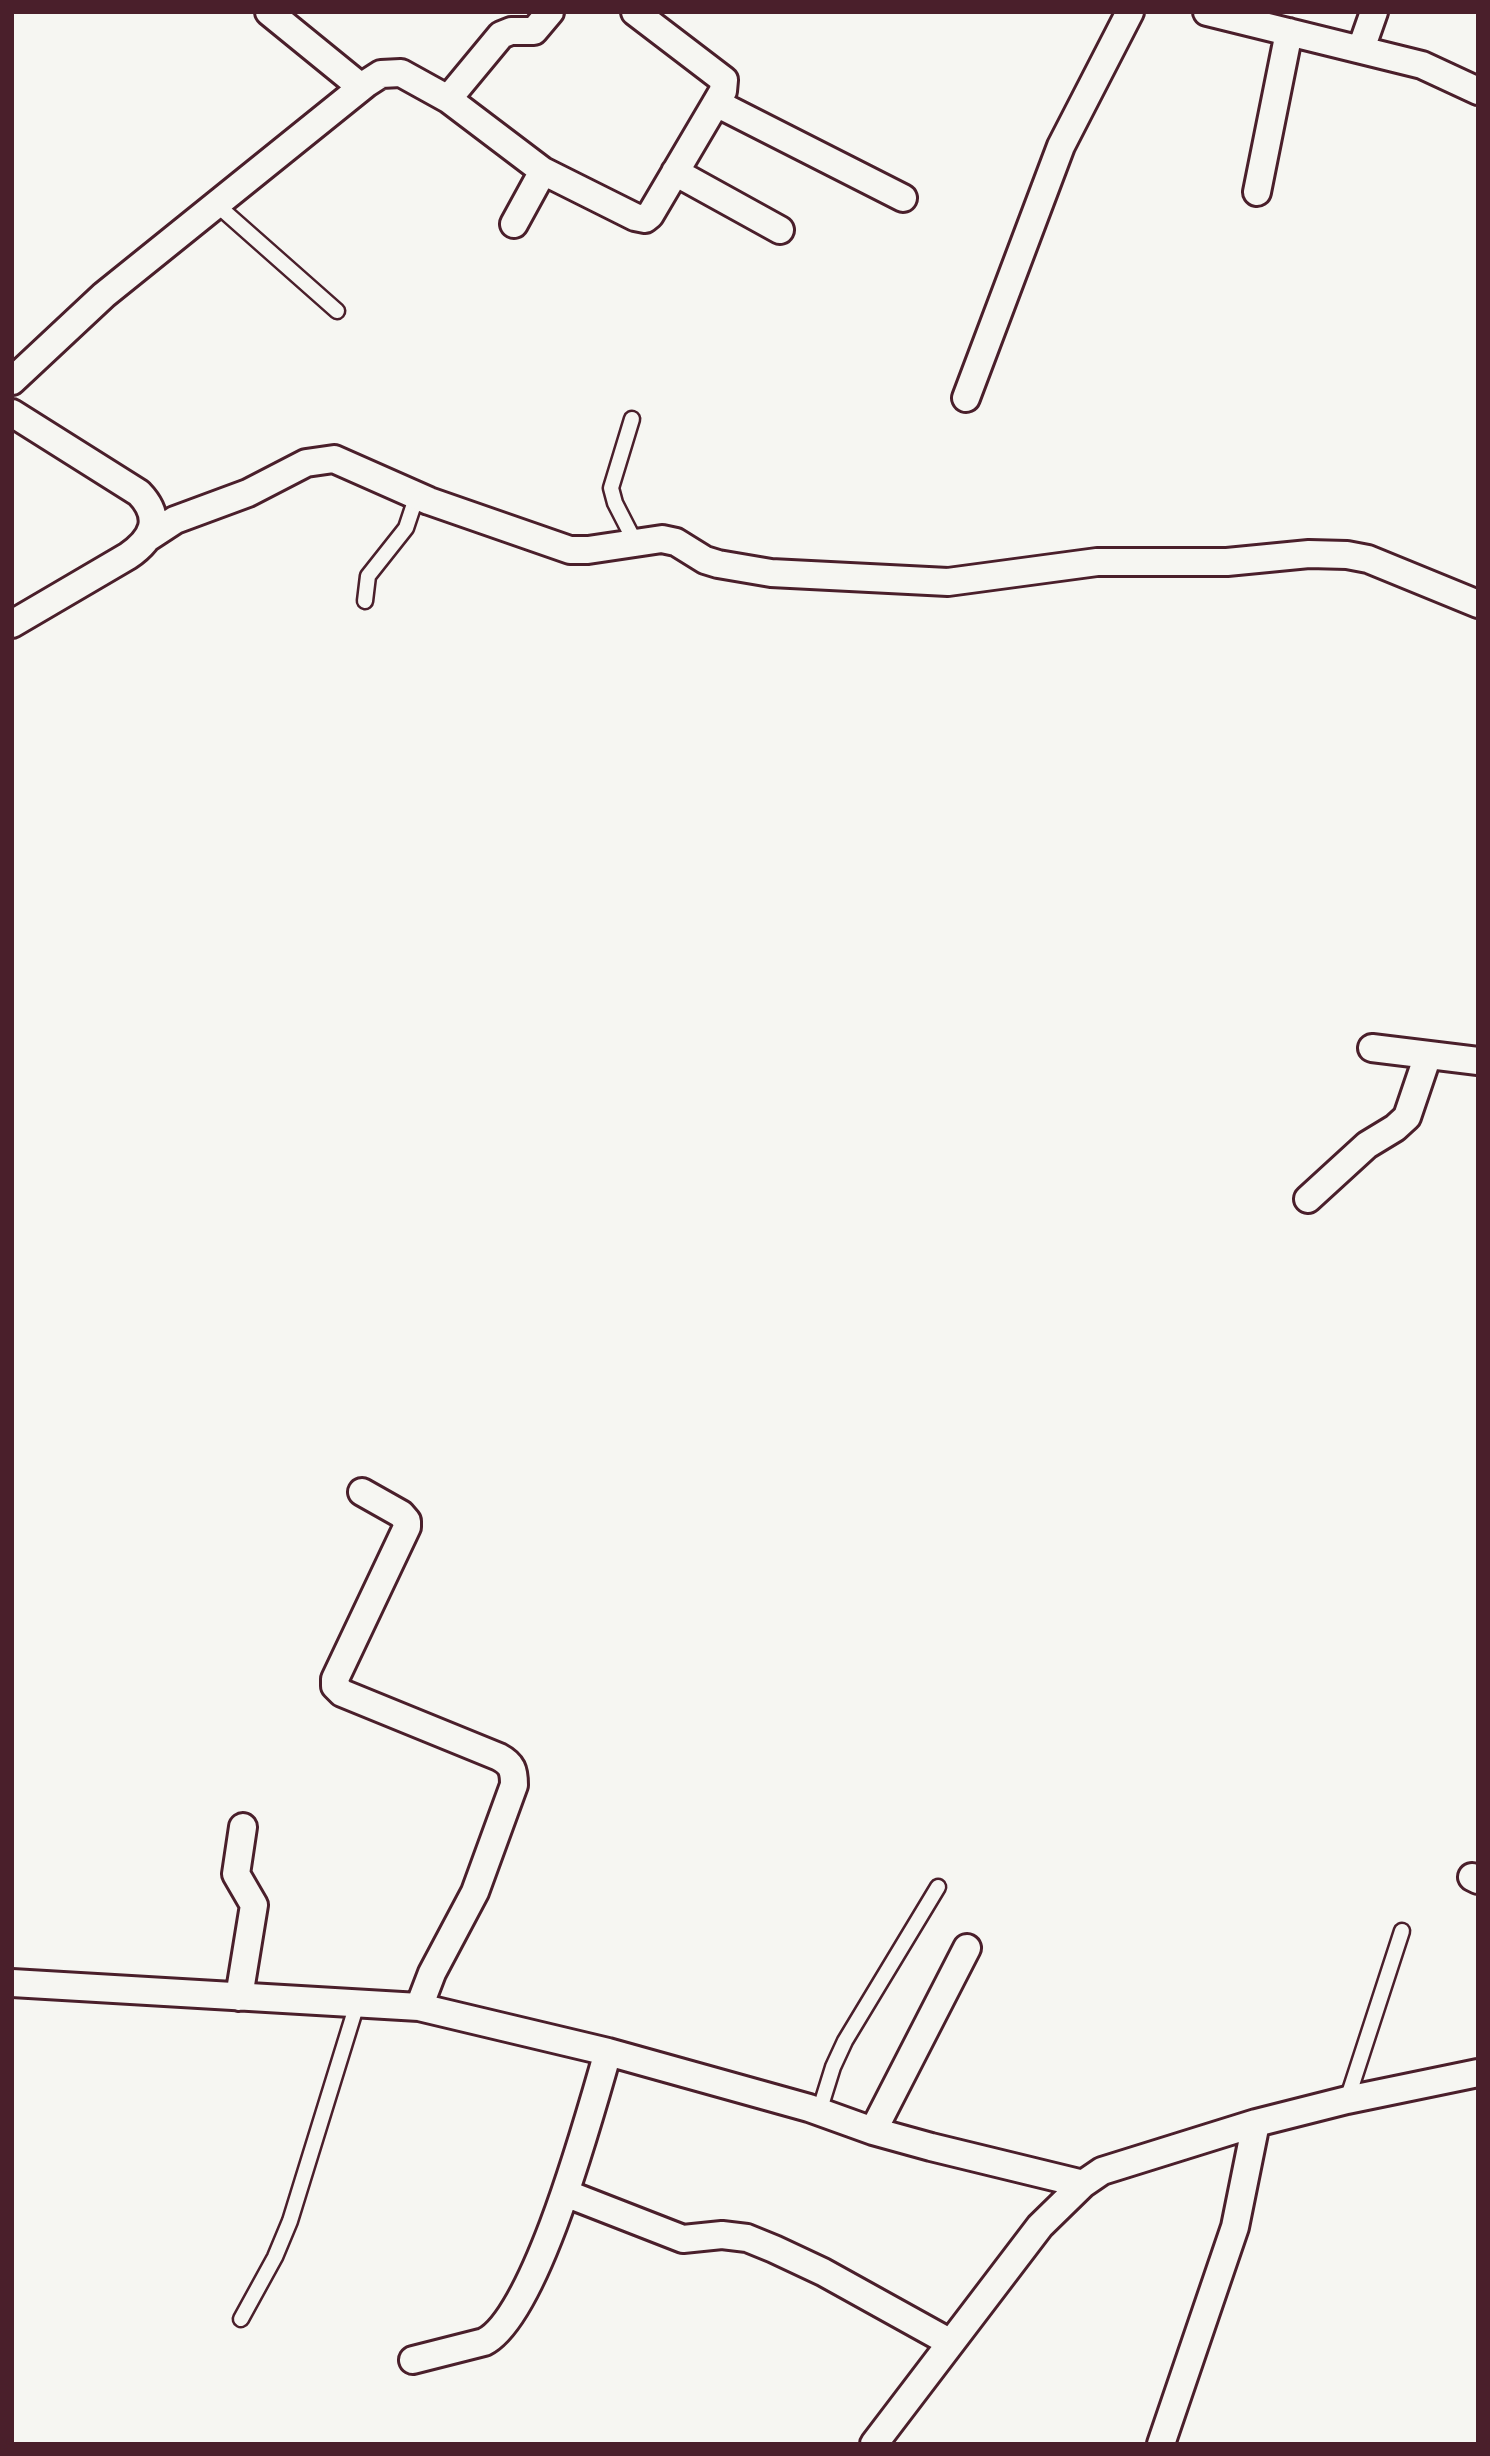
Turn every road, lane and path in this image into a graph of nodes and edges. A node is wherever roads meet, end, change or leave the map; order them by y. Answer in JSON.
{"nodes":[{"id":1,"x":269,"y":12,"type":"edge"},
{"id":2,"x":550,"y":12,"type":"edge"},
{"id":3,"x":635,"y":12,"type":"edge"},
{"id":4,"x":1130,"y":12,"type":"edge"},
{"id":5,"x":1374,"y":12,"type":"edge"},
{"id":6,"x":1220,"y":14,"type":"edge"},
{"id":7,"x":1289,"y":32,"type":"junction"},
{"id":8,"x":1361,"y":49,"type":"junction"},
{"id":9,"x":361,"y":87,"type":"junction"},
{"id":10,"x":1478,"y":91,"type":"edge"},
{"id":11,"x":448,"y":99,"type":"junction"},
{"id":12,"x":716,"y":103,"type":"junction"},
{"id":13,"x":543,"y":171,"type":"junction"},
{"id":14,"x":675,"y":172,"type":"junction"},
{"id":15,"x":1257,"y":192,"type":"dead end"},
{"id":16,"x":903,"y":198,"type":"dead end"},
{"id":17,"x":216,"y":204,"type":"junction"},
{"id":18,"x":514,"y":224,"type":"dead end"},
{"id":19,"x":780,"y":230,"type":"dead end"},
{"id":20,"x":337,"y":311,"type":"dead end"},
{"id":21,"x":12,"y":381,"type":"edge"},
{"id":22,"x":966,"y":398,"type":"dead end"},
{"id":23,"x":12,"y":413,"type":"edge"},
{"id":24,"x":632,"y":419,"type":"dead end"},
{"id":25,"x":417,"y":495,"type":"junction"},
{"id":26,"x":149,"y":537,"type":"junction"},
{"id":27,"x":635,"y":542,"type":"junction"},
{"id":28,"x":365,"y":601,"type":"dead end"},
{"id":29,"x":1478,"y":604,"type":"edge"},
{"id":30,"x":12,"y":624,"type":"edge"},
{"id":31,"x":1372,"y":1048,"type":"dead end"},
{"id":32,"x":1428,"y":1055,"type":"junction"},
{"id":33,"x":1478,"y":1061,"type":"edge"},
{"id":34,"x":1308,"y":1199,"type":"dead end"},
{"id":35,"x":362,"y":1492,"type":"dead end"},
{"id":36,"x":243,"y":1827,"type":"dead end"},
{"id":37,"x":939,"y":1887,"type":"dead end"},
{"id":38,"x":1402,"y":1931,"type":"dead end"},
{"id":39,"x":967,"y":1948,"type":"dead end"},
{"id":40,"x":12,"y":1983,"type":"edge"},
{"id":41,"x":239,"y":1997,"type":"junction"},
{"id":42,"x":357,"y":2004,"type":"junction"},
{"id":43,"x":419,"y":2007,"type":"junction"},
{"id":44,"x":608,"y":2052,"type":"junction"},
{"id":45,"x":1477,"y":2075,"type":"edge"},
{"id":46,"x":1347,"y":2100,"type":"junction"},
{"id":47,"x":819,"y":2112,"type":"junction"},
{"id":48,"x":1256,"y":2123,"type":"junction"},
{"id":49,"x":873,"y":2131,"type":"junction"},
{"id":50,"x":1083,"y":2184,"type":"junction"},
{"id":51,"x":565,"y":2193,"type":"junction"},
{"id":52,"x":241,"y":2319,"type":"dead end"},
{"id":53,"x":951,"y":2343,"type":"junction"},
{"id":54,"x":413,"y":2360,"type":"dead end"},
{"id":55,"x":1164,"y":2443,"type":"edge"},
{"id":56,"x":874,"y":2444,"type":"edge"}],
"edges":[{"from":1,"to":9,"type":"street"},
{"from":2,"to":11,"type":"street"},
{"from":3,"to":12,"type":"street"},
{"from":4,"to":22,"type":"street"},
{"from":5,"to":8,"type":"street"},
{"from":6,"to":7,"type":"street"},
{"from":7,"to":8,"type":"street"},
{"from":7,"to":15,"type":"street"},
{"from":8,"to":10,"type":"street"},
{"from":9,"to":11,"type":"street"},
{"from":9,"to":17,"type":"street"},
{"from":11,"to":13,"type":"street"},
{"from":12,"to":14,"type":"street"},
{"from":12,"to":16,"type":"street"},
{"from":13,"to":14,"type":"street"},
{"from":13,"to":18,"type":"street"},
{"from":14,"to":19,"type":"street"},
{"from":17,"to":20,"type":"lane"},
{"from":17,"to":21,"type":"street"},
{"from":23,"to":26,"type":"street"},
{"from":24,"to":27,"type":"lane"},
{"from":25,"to":26,"type":"street"},
{"from":25,"to":27,"type":"street"},
{"from":25,"to":28,"type":"lane"},
{"from":26,"to":30,"type":"street"},
{"from":27,"to":29,"type":"street"},
{"from":31,"to":32,"type":"street"},
{"from":32,"to":33,"type":"street"},
{"from":32,"to":34,"type":"street"},
{"from":35,"to":43,"type":"street"},
{"from":36,"to":41,"type":"street"},
{"from":37,"to":47,"type":"lane"},
{"from":38,"to":46,"type":"lane"},
{"from":39,"to":49,"type":"street"},
{"from":40,"to":41,"type":"street"},
{"from":41,"to":42,"type":"street"},
{"from":42,"to":43,"type":"street"},
{"from":42,"to":52,"type":"lane"},
{"from":43,"to":44,"type":"street"},
{"from":44,"to":47,"type":"street"},
{"from":44,"to":51,"type":"street"},
{"from":45,"to":46,"type":"street"},
{"from":46,"to":48,"type":"street"},
{"from":47,"to":49,"type":"street"},
{"from":48,"to":50,"type":"street"},
{"from":48,"to":55,"type":"street"},
{"from":49,"to":50,"type":"street"},
{"from":50,"to":53,"type":"street"},
{"from":51,"to":53,"type":"street"},
{"from":51,"to":54,"type":"street"},
{"from":53,"to":56,"type":"street"}]}
